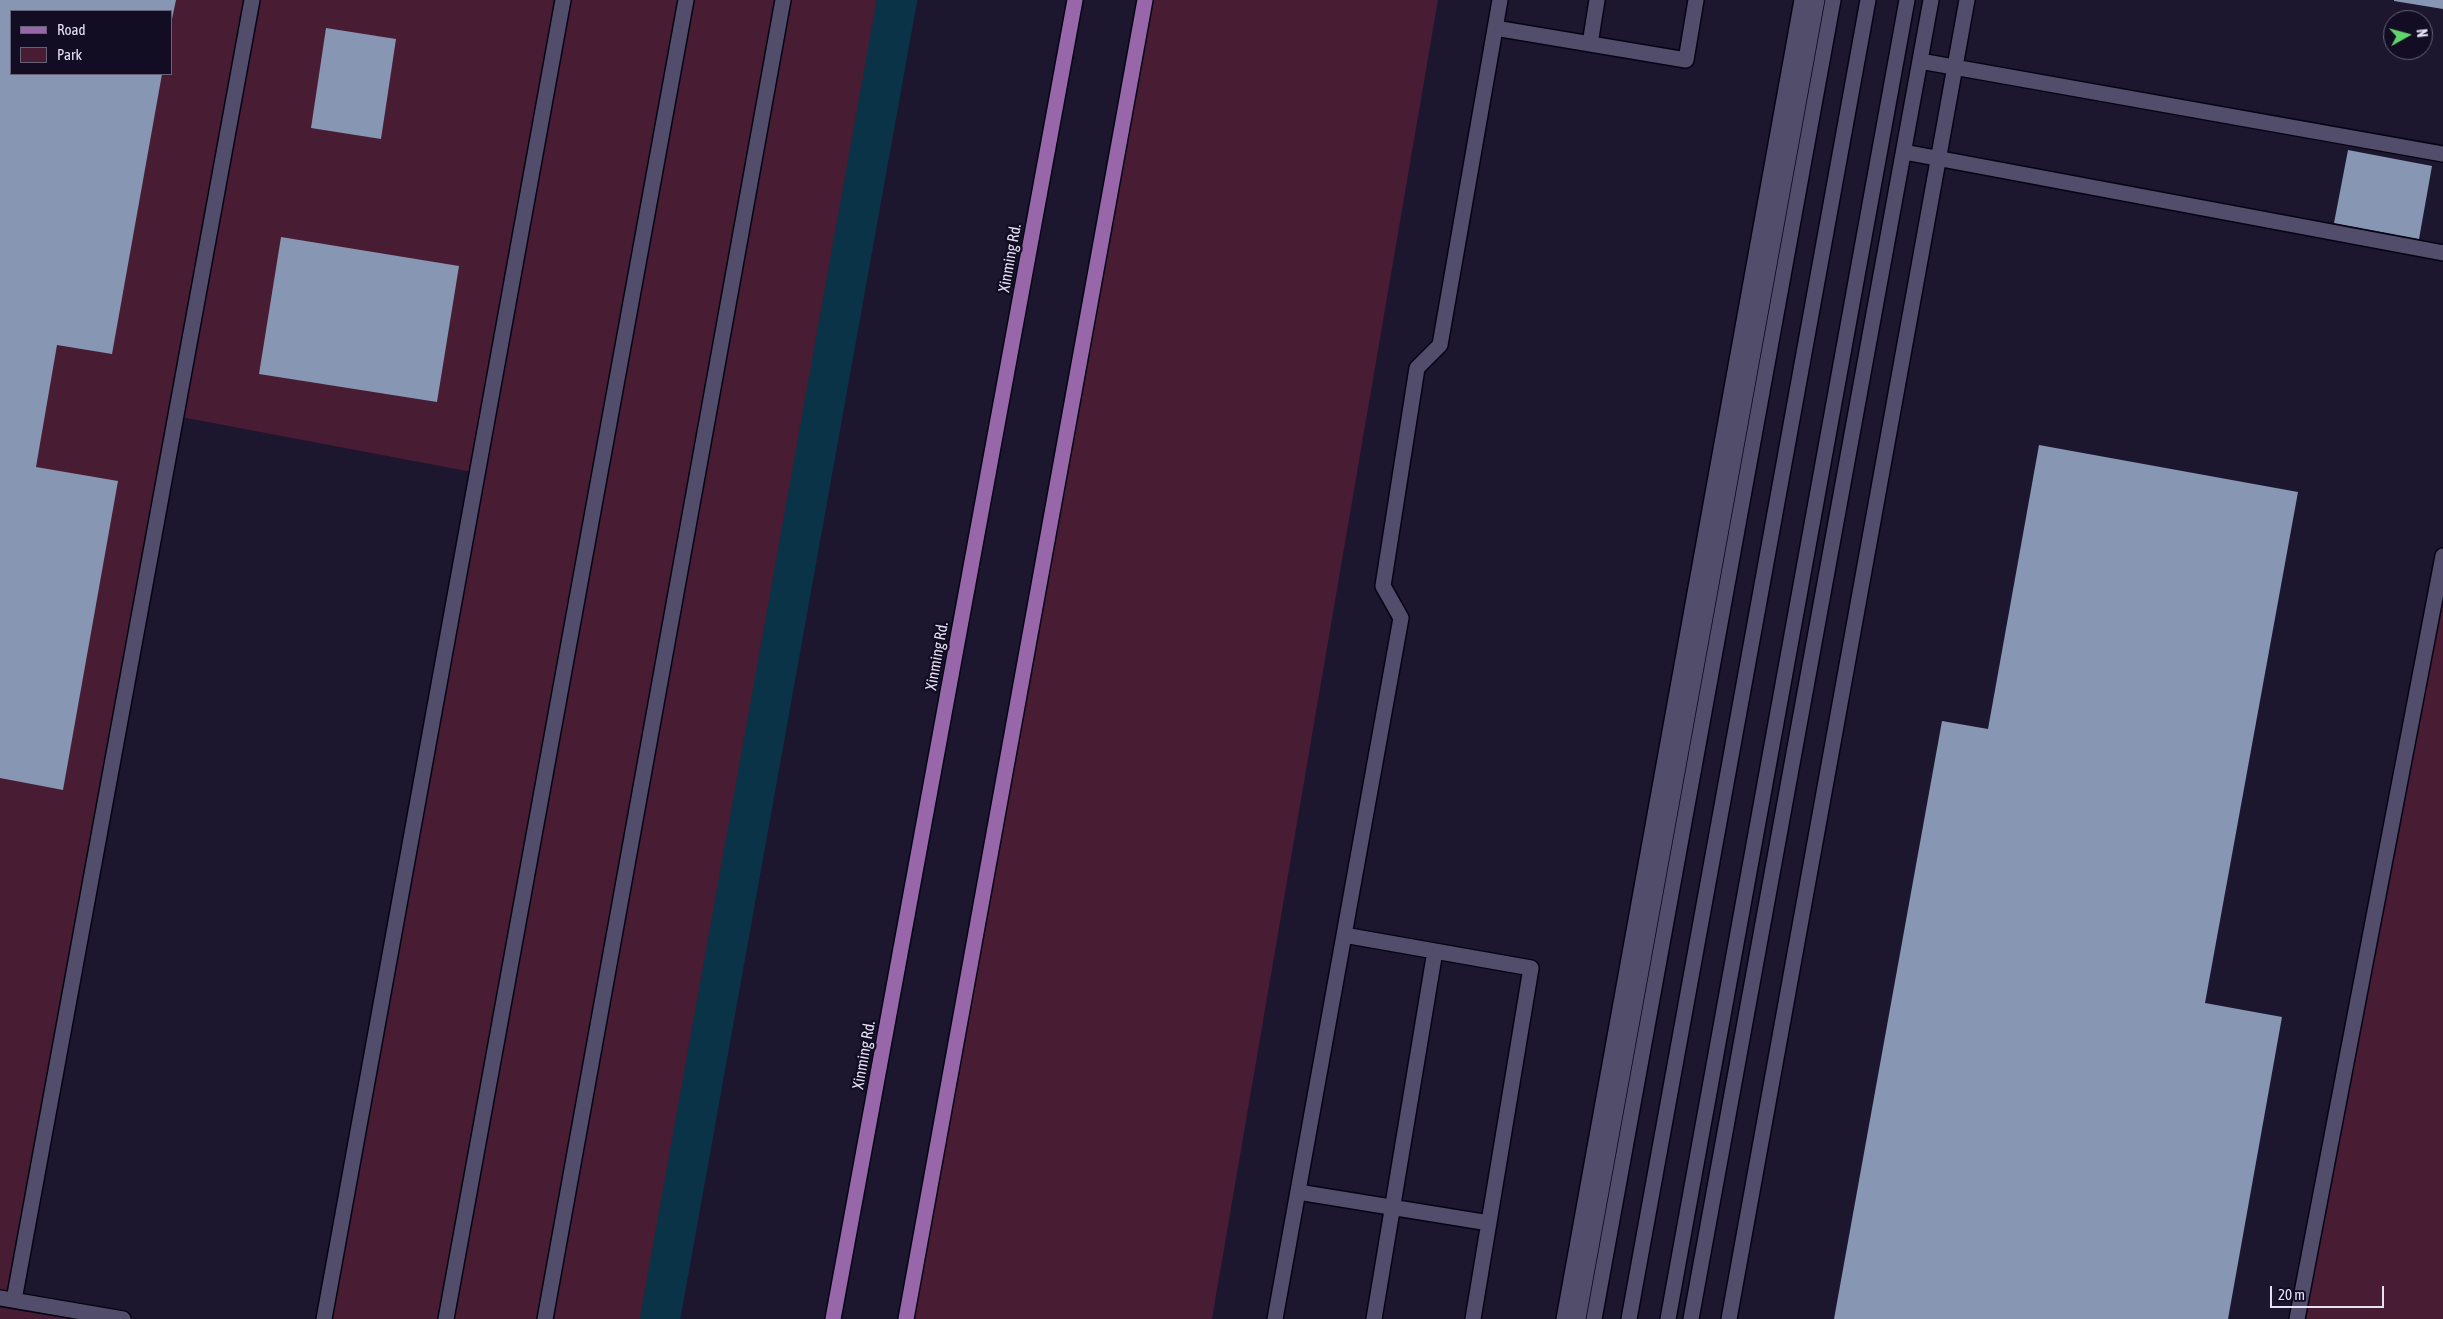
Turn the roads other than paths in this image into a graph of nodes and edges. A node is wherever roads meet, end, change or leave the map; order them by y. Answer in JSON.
{"nodes":[{"id":1,"x":252,"y":0,"type":"edge"},
{"id":2,"x":563,"y":0,"type":"edge"},
{"id":3,"x":686,"y":0,"type":"edge"},
{"id":4,"x":783,"y":0,"type":"edge"},
{"id":5,"x":1075,"y":0,"type":"edge"},
{"id":6,"x":1145,"y":0,"type":"edge"},
{"id":7,"x":1500,"y":0,"type":"edge"},
{"id":8,"x":1597,"y":0,"type":"edge"},
{"id":9,"x":1696,"y":0,"type":"edge"},
{"id":10,"x":1802,"y":0,"type":"edge"},
{"id":11,"x":1818,"y":0,"type":"edge"},
{"id":12,"x":1833,"y":0,"type":"edge"},
{"id":13,"x":1868,"y":0,"type":"edge"},
{"id":14,"x":1907,"y":0,"type":"edge"},
{"id":15,"x":1931,"y":0,"type":"edge"},
{"id":16,"x":1968,"y":0,"type":"edge"},
{"id":17,"x":1495,"y":28,"type":"junction"},
{"id":18,"x":1590,"y":44,"type":"junction"},
{"id":19,"x":1920,"y":62,"type":"junction"},
{"id":20,"x":1955,"y":68,"type":"junction"},
{"id":21,"x":1904,"y":152,"type":"junction"},
{"id":22,"x":2443,"y":154,"type":"edge"},
{"id":23,"x":1939,"y":158,"type":"junction"},
{"id":24,"x":2443,"y":253,"type":"edge"},
{"id":25,"x":2443,"y":556,"type":"edge"},
{"id":26,"x":1344,"y":935,"type":"junction"},
{"id":27,"x":1435,"y":951,"type":"junction"},
{"id":28,"x":1298,"y":1192,"type":"junction"},
{"id":29,"x":1392,"y":1208,"type":"junction"},
{"id":30,"x":1489,"y":1223,"type":"junction"},
{"id":31,"x":7,"y":1299,"type":"edge"},
{"id":32,"x":123,"y":1319,"type":"edge"},
{"id":33,"x":324,"y":1319,"type":"edge"},
{"id":34,"x":446,"y":1319,"type":"edge"},
{"id":35,"x":545,"y":1319,"type":"edge"},
{"id":36,"x":833,"y":1319,"type":"edge"},
{"id":37,"x":906,"y":1319,"type":"edge"},
{"id":38,"x":1275,"y":1319,"type":"edge"},
{"id":39,"x":1374,"y":1319,"type":"edge"},
{"id":40,"x":1473,"y":1319,"type":"edge"},
{"id":41,"x":1564,"y":1319,"type":"edge"},
{"id":42,"x":1578,"y":1319,"type":"edge"},
{"id":43,"x":1594,"y":1319,"type":"edge"},
{"id":44,"x":1629,"y":1319,"type":"edge"},
{"id":45,"x":1668,"y":1319,"type":"edge"},
{"id":46,"x":1692,"y":1319,"type":"edge"},
{"id":47,"x":1729,"y":1319,"type":"edge"},
{"id":48,"x":2297,"y":1319,"type":"edge"}],
"edges":[{"from":1,"to":31,"type":"lane"},
{"from":2,"to":33,"type":"lane"},
{"from":3,"to":34,"type":"lane"},
{"from":4,"to":35,"type":"lane"},
{"from":5,"to":36,"type":"main road","name":"Xinming Rd."},
{"from":6,"to":37,"type":"main road"},
{"from":7,"to":17,"type":"lane"},
{"from":8,"to":18,"type":"lane"},
{"from":9,"to":18,"type":"lane"},
{"from":10,"to":41,"type":"lane"},
{"from":11,"to":42,"type":"lane"},
{"from":12,"to":43,"type":"lane"},
{"from":13,"to":44,"type":"lane"},
{"from":14,"to":45,"type":"lane"},
{"from":15,"to":19,"type":"lane"},
{"from":16,"to":20,"type":"lane"},
{"from":17,"to":18,"type":"lane"},
{"from":17,"to":26,"type":"lane"},
{"from":19,"to":20,"type":"lane"},
{"from":19,"to":21,"type":"lane"},
{"from":20,"to":22,"type":"lane"},
{"from":20,"to":23,"type":"lane"},
{"from":21,"to":23,"type":"lane"},
{"from":21,"to":46,"type":"lane"},
{"from":23,"to":24,"type":"lane"},
{"from":23,"to":47,"type":"lane"},
{"from":25,"to":48,"type":"lane"},
{"from":26,"to":27,"type":"lane"},
{"from":26,"to":28,"type":"lane"},
{"from":27,"to":29,"type":"lane"},
{"from":27,"to":30,"type":"lane"},
{"from":28,"to":29,"type":"lane"},
{"from":28,"to":38,"type":"lane"},
{"from":29,"to":30,"type":"lane"},
{"from":29,"to":39,"type":"lane"},
{"from":30,"to":40,"type":"lane"},
{"from":31,"to":32,"type":"lane"}]}
